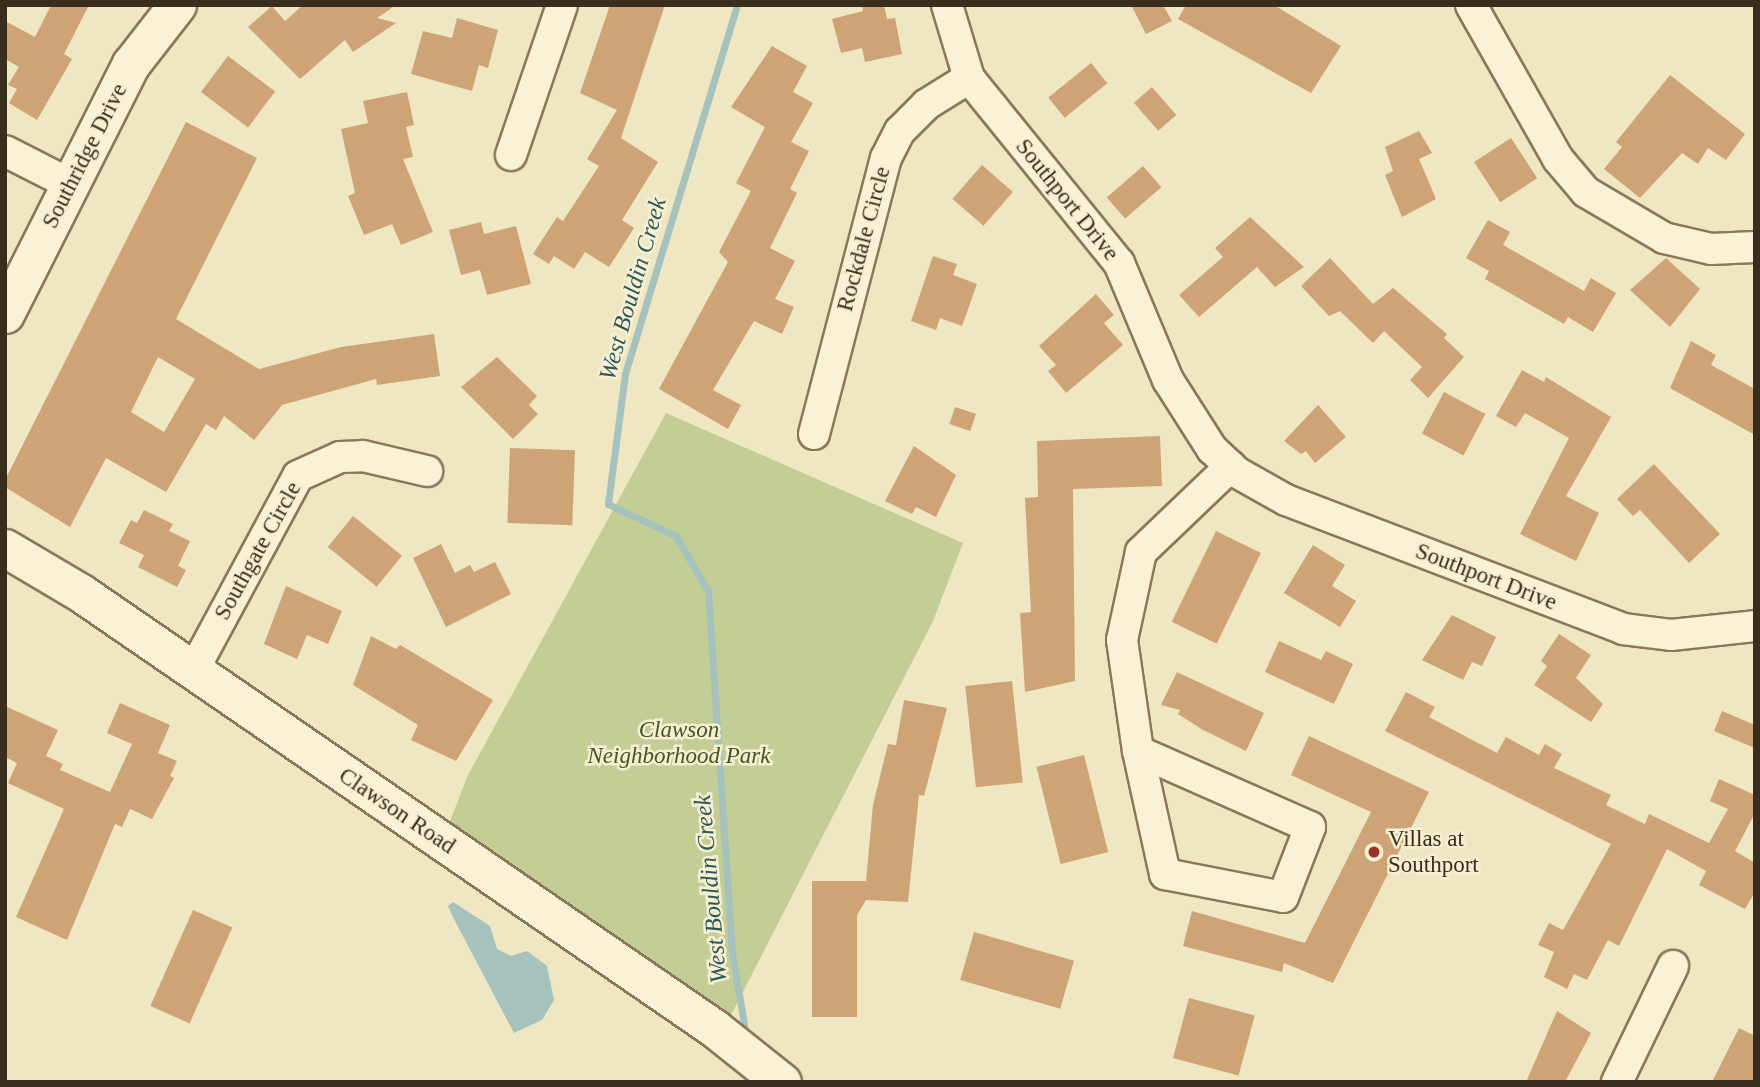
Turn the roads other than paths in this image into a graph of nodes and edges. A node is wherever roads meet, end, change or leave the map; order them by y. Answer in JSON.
{"nodes":[{"id":1,"x":177,"y":5,"type":"edge"},
{"id":2,"x":562,"y":5,"type":"edge"},
{"id":3,"x":947,"y":5,"type":"edge"},
{"id":4,"x":1471,"y":5,"type":"edge"},
{"id":5,"x":969,"y":78,"type":"junction"},
{"id":6,"x":5,"y":151,"type":"edge"},
{"id":7,"x":511,"y":155,"type":"dead end"},
{"id":8,"x":70,"y":184,"type":"junction"},
{"id":9,"x":1755,"y":247,"type":"edge"},
{"id":10,"x":5,"y":314,"type":"edge"},
{"id":11,"x":814,"y":433,"type":"dead end"},
{"id":12,"x":1231,"y":466,"type":"junction"},
{"id":13,"x":427,"y":471,"type":"dead end"},
{"id":14,"x":5,"y":548,"type":"edge"},
{"id":15,"x":1755,"y":626,"type":"edge"},
{"id":16,"x":193,"y":671,"type":"junction"},
{"id":17,"x":1138,"y":751,"type":"junction"},
{"id":18,"x":1673,"y":966,"type":"dead end"},
{"id":19,"x":782,"y":1082,"type":"edge"},
{"id":20,"x":1617,"y":1082,"type":"edge"}],
"edges":[{"from":1,"to":8,"type":"street","name":"Southridge Drive"},
{"from":2,"to":7,"type":"street"},
{"from":3,"to":5,"type":"street","name":"Southport Drive"},
{"from":4,"to":9,"type":"street"},
{"from":5,"to":11,"type":"street","name":"Rockdale Circle"},
{"from":5,"to":12,"type":"street","name":"Southport Drive"},
{"from":6,"to":8,"type":"street"},
{"from":8,"to":10,"type":"street","name":"Southridge Drive"},
{"from":12,"to":15,"type":"street","name":"Southport Drive"},
{"from":12,"to":17,"type":"street"},
{"from":13,"to":16,"type":"street","name":"Southgate Circle"},
{"from":14,"to":16,"type":"street","name":"Clawson Road"},
{"from":16,"to":19,"type":"street","name":"Clawson Road"},
{"from":17,"to":17,"type":"street"},
{"from":18,"to":20,"type":"street"}]}
